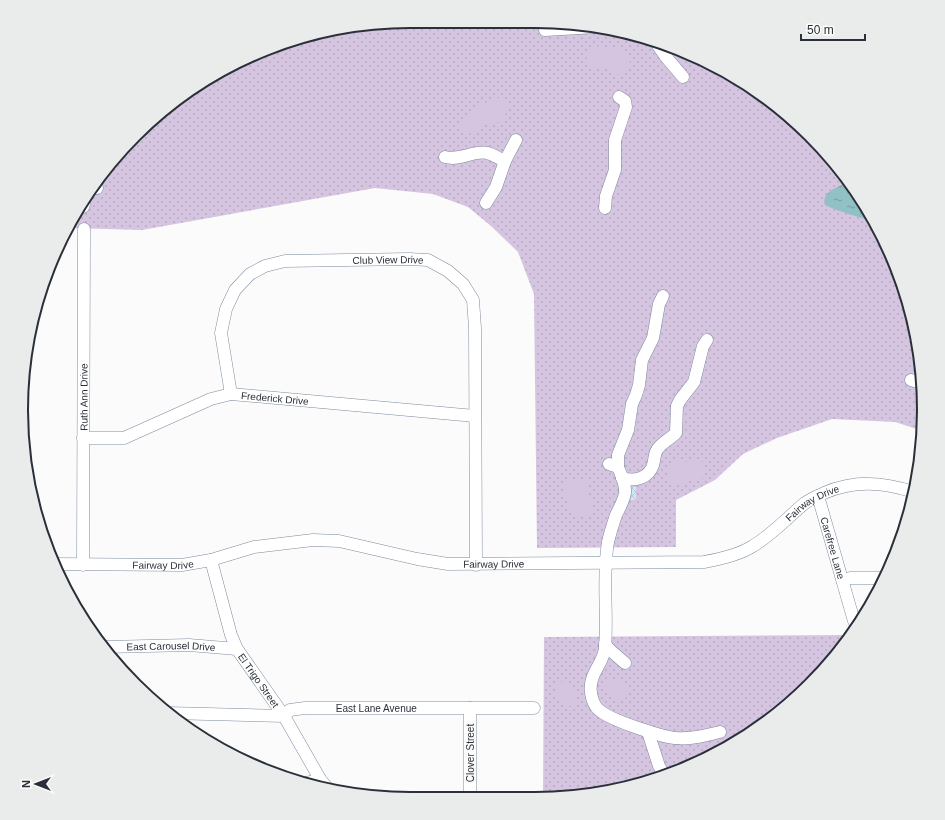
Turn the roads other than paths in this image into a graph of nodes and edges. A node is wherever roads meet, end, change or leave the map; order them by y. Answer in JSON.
{"nodes":[{"id":1,"x":561,"y":29,"type":"edge"},
{"id":2,"x":545,"y":30,"type":"dead end"},
{"id":3,"x":661,"y":49,"type":"edge"},
{"id":4,"x":683,"y":77,"type":"dead end"},
{"id":5,"x":619,"y":97,"type":"dead end"},
{"id":6,"x":516,"y":140,"type":"dead end"},
{"id":7,"x":445,"y":157,"type":"dead end"},
{"id":8,"x":505,"y":161,"type":"junction"},
{"id":9,"x":486,"y":203,"type":"dead end"},
{"id":10,"x":605,"y":208,"type":"dead end"},
{"id":11,"x":84,"y":229,"type":"dead end"},
{"id":12,"x":663,"y":296,"type":"dead end"},
{"id":13,"x":707,"y":340,"type":"dead end"},
{"id":14,"x":231,"y":394,"type":"junction"},
{"id":15,"x":475,"y":416,"type":"junction"},
{"id":16,"x":83,"y":438,"type":"junction"},
{"id":17,"x":616,"y":470,"type":"junction"},
{"id":18,"x":909,"y":490,"type":"edge"},
{"id":19,"x":818,"y":496,"type":"junction"},
{"id":20,"x":211,"y":560,"type":"junction"},
{"id":21,"x":606,"y":563,"type":"junction"},
{"id":22,"x":61,"y":564,"type":"edge"},
{"id":23,"x":83,"y":565,"type":"junction"},
{"id":24,"x":476,"y":565,"type":"junction"},
{"id":25,"x":878,"y":578,"type":"edge"},
{"id":26,"x":843,"y":581,"type":"junction"},
{"id":27,"x":854,"y":621,"type":"dead end"},
{"id":28,"x":605,"y":644,"type":"junction"},
{"id":29,"x":110,"y":647,"type":"edge"},
{"id":30,"x":237,"y":649,"type":"junction"},
{"id":31,"x":625,"y":663,"type":"dead end"},
{"id":32,"x":470,"y":708,"type":"junction"},
{"id":33,"x":534,"y":708,"type":"dead end"},
{"id":34,"x":176,"y":712,"type":"edge"},
{"id":35,"x":284,"y":716,"type":"junction"},
{"id":36,"x":648,"y":732,"type":"junction"},
{"id":37,"x":720,"y":732,"type":"dead end"},
{"id":38,"x":662,"y":771,"type":"edge"},
{"id":39,"x":320,"y":778,"type":"junction"},
{"id":40,"x":315,"y":780,"type":"edge"},
{"id":41,"x":323,"y":782,"type":"edge"},
{"id":42,"x":470,"y":792,"type":"edge"}],
"edges":[{"from":1,"to":2,"type":"street"},
{"from":3,"to":4,"type":"street"},
{"from":5,"to":10,"type":"street"},
{"from":6,"to":8,"type":"street"},
{"from":7,"to":8,"type":"street"},
{"from":8,"to":9,"type":"street"},
{"from":11,"to":16,"type":"street","name":"Ruth Ann Drive"},
{"from":12,"to":17,"type":"street"},
{"from":13,"to":17,"type":"street"},
{"from":14,"to":15,"type":"street","name":"Frederick Drive"},
{"from":14,"to":15,"type":"street","name":"Club View Drive"},
{"from":14,"to":16,"type":"street","name":"Frederick Drive"},
{"from":15,"to":24,"type":"street","name":"Club View Drive"},
{"from":16,"to":23,"type":"street","name":"Ruth Ann Drive"},
{"from":17,"to":21,"type":"street"},
{"from":18,"to":19,"type":"street","name":"Fairway Drive"},
{"from":19,"to":21,"type":"street","name":"Fairway Drive"},
{"from":19,"to":26,"type":"street","name":"Carefree Lane"},
{"from":20,"to":23,"type":"street","name":"Fairway Drive"},
{"from":20,"to":24,"type":"street","name":"Fairway Drive"},
{"from":20,"to":30,"type":"street","name":"El Trigo Street"},
{"from":21,"to":24,"type":"street","name":"Fairway Drive"},
{"from":21,"to":28,"type":"street"},
{"from":22,"to":23,"type":"street","name":"Fairway Drive"},
{"from":25,"to":26,"type":"street","name":"Carefree Lane"},
{"from":26,"to":27,"type":"street"},
{"from":28,"to":31,"type":"street"},
{"from":28,"to":36,"type":"street"},
{"from":29,"to":30,"type":"street","name":"East Carousel Drive"},
{"from":30,"to":35,"type":"street","name":"El Trigo Street"},
{"from":32,"to":33,"type":"street","name":"East Lane Avenue"},
{"from":32,"to":35,"type":"street","name":"East Lane Avenue"},
{"from":32,"to":42,"type":"street","name":"Clover Street"},
{"from":34,"to":35,"type":"street"},
{"from":35,"to":39,"type":"street","name":"El Trigo Street"},
{"from":36,"to":37,"type":"street"},
{"from":36,"to":38,"type":"street"},
{"from":39,"to":40,"type":"street"},
{"from":39,"to":41,"type":"street","name":"El Trigo Street"}]}
